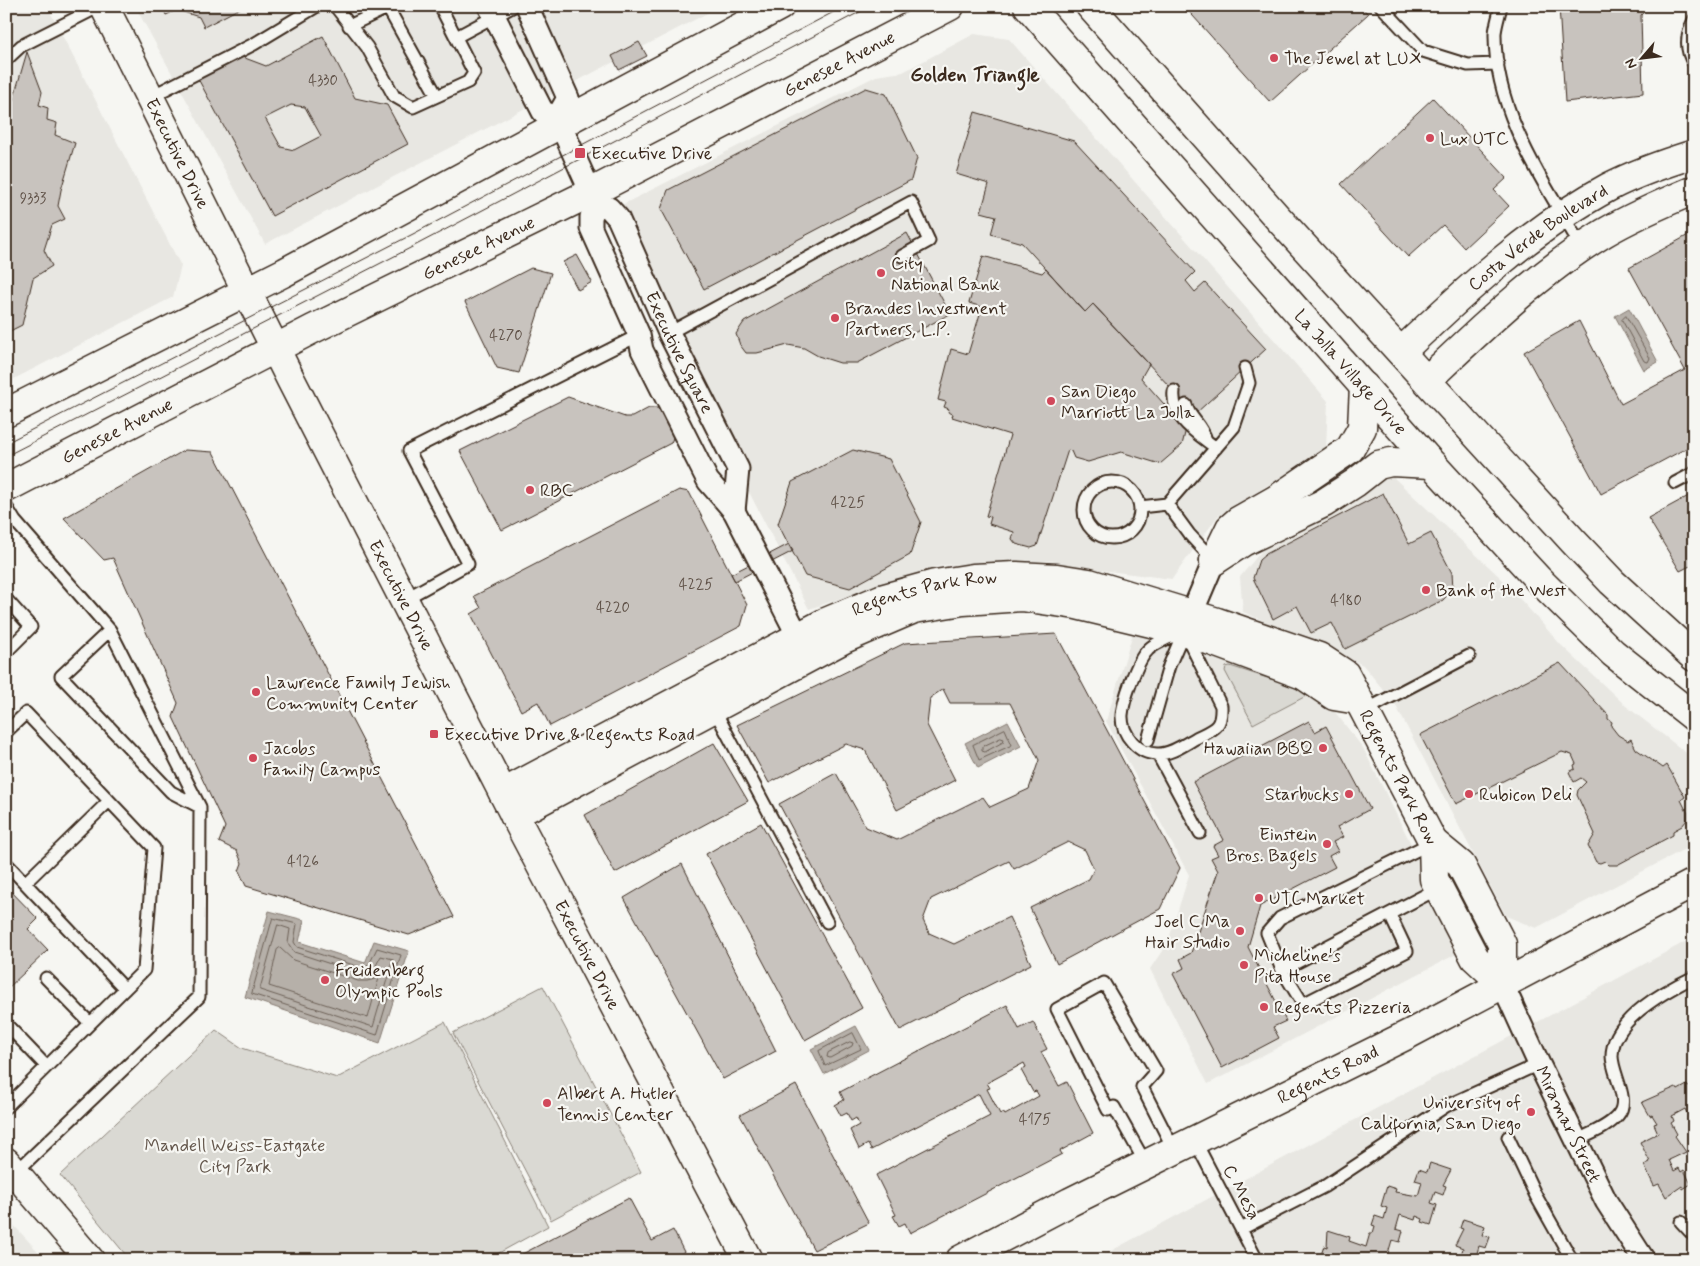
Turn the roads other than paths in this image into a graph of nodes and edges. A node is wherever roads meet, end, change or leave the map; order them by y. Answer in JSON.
{"nodes":[{"id":1,"x":100,"y":6,"type":"edge"},
{"id":2,"x":104,"y":6,"type":"edge"},
{"id":3,"x":317,"y":6,"type":"edge"},
{"id":4,"x":335,"y":6,"type":"edge"},
{"id":5,"x":440,"y":6,"type":"edge"},
{"id":6,"x":514,"y":6,"type":"edge"},
{"id":7,"x":527,"y":6,"type":"edge"},
{"id":8,"x":780,"y":6,"type":"edge"},
{"id":9,"x":950,"y":6,"type":"edge"},
{"id":10,"x":1028,"y":6,"type":"edge"},
{"id":11,"x":1090,"y":6,"type":"edge"},
{"id":12,"x":1381,"y":6,"type":"edge"},
{"id":13,"x":1501,"y":6,"type":"edge"},
{"id":14,"x":389,"y":7,"type":"edge"},
{"id":15,"x":492,"y":11,"type":"edge"},
{"id":16,"x":1694,"y":20,"type":"edge"},
{"id":17,"x":349,"y":26,"type":"junction"},
{"id":18,"x":456,"y":37,"type":"junction"},
{"id":19,"x":6,"y":60,"type":"edge"},
{"id":20,"x":1498,"y":64,"type":"junction"},
{"id":21,"x":1694,"y":64,"type":"edge"},
{"id":22,"x":436,"y":96,"type":"junction"},
{"id":23,"x":150,"y":97,"type":"junction"},
{"id":24,"x":559,"y":122,"type":"junction"},
{"id":25,"x":1694,"y":154,"type":"edge"},
{"id":26,"x":1694,"y":190,"type":"edge"},
{"id":27,"x":593,"y":198,"type":"junction"},
{"id":28,"x":1563,"y":216,"type":"junction"},
{"id":29,"x":1582,"y":248,"type":"junction"},
{"id":30,"x":902,"y":256,"type":"dead end"},
{"id":31,"x":247,"y":292,"type":"junction"},
{"id":32,"x":669,"y":333,"type":"junction"},
{"id":33,"x":640,"y":343,"type":"junction"},
{"id":34,"x":275,"y":349,"type":"junction"},
{"id":35,"x":1401,"y":352,"type":"junction"},
{"id":36,"x":1245,"y":368,"type":"dead end"},
{"id":37,"x":1427,"y":380,"type":"junction"},
{"id":38,"x":1364,"y":386,"type":"junction"},
{"id":39,"x":1174,"y":392,"type":"dead end"},
{"id":40,"x":1186,"y":405,"type":"dead end"},
{"id":41,"x":7,"y":411,"type":"edge"},
{"id":42,"x":720,"y":434,"type":"junction"},
{"id":43,"x":1206,"y":440,"type":"junction"},
{"id":44,"x":1216,"y":448,"type":"junction"},
{"id":45,"x":691,"y":450,"type":"junction"},
{"id":46,"x":1432,"y":464,"type":"junction"},
{"id":47,"x":1694,"y":473,"type":"edge"},
{"id":48,"x":1675,"y":483,"type":"dead end"},
{"id":49,"x":6,"y":488,"type":"edge"},
{"id":50,"x":1167,"y":504,"type":"junction"},
{"id":51,"x":6,"y":506,"type":"edge"},
{"id":52,"x":1140,"y":507,"type":"junction"},
{"id":53,"x":734,"y":511,"type":"junction"},
{"id":54,"x":1214,"y":561,"type":"junction"},
{"id":55,"x":6,"y":599,"type":"edge"},
{"id":56,"x":405,"y":599,"type":"junction"},
{"id":57,"x":1187,"y":622,"type":"junction"},
{"id":58,"x":110,"y":630,"type":"junction"},
{"id":59,"x":803,"y":647,"type":"junction"},
{"id":60,"x":6,"y":652,"type":"edge"},
{"id":61,"x":1469,"y":656,"type":"dead end"},
{"id":62,"x":1694,"y":656,"type":"edge"},
{"id":63,"x":1361,"y":706,"type":"junction"},
{"id":64,"x":713,"y":707,"type":"junction"},
{"id":65,"x":1694,"y":717,"type":"edge"},
{"id":66,"x":6,"y":732,"type":"edge"},
{"id":67,"x":1148,"y":740,"type":"dead end"},
{"id":68,"x":1158,"y":755,"type":"junction"},
{"id":69,"x":109,"y":801,"type":"junction"},
{"id":70,"x":508,"y":804,"type":"junction"},
{"id":71,"x":200,"y":807,"type":"junction"},
{"id":72,"x":1200,"y":833,"type":"dead end"},
{"id":73,"x":1433,"y":842,"type":"junction"},
{"id":74,"x":6,"y":863,"type":"edge"},
{"id":75,"x":25,"y":883,"type":"junction"},
{"id":76,"x":1694,"y":883,"type":"edge"},
{"id":77,"x":1439,"y":888,"type":"junction"},
{"id":78,"x":1390,"y":915,"type":"junction"},
{"id":79,"x":826,"y":922,"type":"dead end"},
{"id":80,"x":1282,"y":970,"type":"junction"},
{"id":81,"x":1694,"y":977,"type":"edge"},
{"id":82,"x":46,"y":978,"type":"dead end"},
{"id":83,"x":1502,"y":983,"type":"junction"},
{"id":84,"x":125,"y":989,"type":"junction"},
{"id":85,"x":90,"y":1023,"type":"junction"},
{"id":86,"x":6,"y":1024,"type":"edge"},
{"id":87,"x":1539,"y":1064,"type":"junction"},
{"id":88,"x":46,"y":1066,"type":"junction"},
{"id":89,"x":6,"y":1107,"type":"edge"},
{"id":90,"x":1508,"y":1137,"type":"dead end"},
{"id":91,"x":1576,"y":1141,"type":"junction"},
{"id":92,"x":1185,"y":1146,"type":"junction"},
{"id":93,"x":1146,"y":1164,"type":"junction"},
{"id":94,"x":11,"y":1167,"type":"edge"},
{"id":95,"x":1681,"y":1222,"type":"dead end"},
{"id":96,"x":1241,"y":1229,"type":"junction"},
{"id":97,"x":1694,"y":1236,"type":"edge"},
{"id":98,"x":90,"y":1260,"type":"edge"},
{"id":99,"x":748,"y":1260,"type":"edge"},
{"id":100,"x":960,"y":1260,"type":"edge"},
{"id":101,"x":1257,"y":1260,"type":"edge"},
{"id":102,"x":1572,"y":1260,"type":"edge"},
{"id":103,"x":1644,"y":1260,"type":"edge"}],
"edges":[{"from":1,"to":19,"type":"lane"},
{"from":2,"to":23,"type":"main road","name":"Executive Drive"},
{"from":3,"to":23,"type":"lane"},
{"from":4,"to":17,"type":"lane"},
{"from":5,"to":18,"type":"lane"},
{"from":6,"to":15,"type":"lane"},
{"from":7,"to":24,"type":"street"},
{"from":8,"to":24,"type":"main road"},
{"from":9,"to":27,"type":"main road","name":"Genesee Avenue"},
{"from":10,"to":38,"type":"main road","name":"La Jolla Village Drive"},
{"from":11,"to":35,"type":"main road"},
{"from":12,"to":20,"type":"lane"},
{"from":13,"to":20,"type":"lane"},
{"from":14,"to":17,"type":"lane"},
{"from":14,"to":22,"type":"lane"},
{"from":15,"to":18,"type":"lane"},
{"from":15,"to":24,"type":"street"},
{"from":16,"to":21,"type":"lane"},
{"from":17,"to":22,"type":"lane"},
{"from":18,"to":22,"type":"lane"},
{"from":20,"to":28,"type":"lane"},
{"from":23,"to":31,"type":"main road","name":"Executive Drive"},
{"from":24,"to":27,"type":"street"},
{"from":24,"to":31,"type":"main road"},
{"from":25,"to":28,"type":"main road","name":"Costa Verde Boulevard"},
{"from":26,"to":29,"type":"main road","name":"Costa Verde Boulevard"},
{"from":27,"to":32,"type":"street","name":"Executive Square"},
{"from":27,"to":33,"type":"street","name":"Executive Square"},
{"from":27,"to":34,"type":"main road","name":"Genesee Avenue"},
{"from":28,"to":29,"type":"lane"},
{"from":28,"to":35,"type":"main road","name":"Costa Verde Boulevard"},
{"from":29,"to":37,"type":"main road","name":"Costa Verde Boulevard"},
{"from":30,"to":32,"type":"lane"},
{"from":31,"to":34,"type":"main road","name":"Executive Drive"},
{"from":31,"to":41,"type":"main road"},
{"from":32,"to":33,"type":"street"},
{"from":32,"to":42,"type":"street","name":"Executive Square"},
{"from":33,"to":45,"type":"street","name":"Executive Square"},
{"from":33,"to":56,"type":"lane"},
{"from":34,"to":49,"type":"main road","name":"Genesee Avenue"},
{"from":34,"to":56,"type":"main road","name":"Executive Drive"},
{"from":35,"to":37,"type":"main road"},
{"from":36,"to":44,"type":"lane"},
{"from":37,"to":62,"type":"main road"},
{"from":38,"to":46,"type":"main road","name":"La Jolla Village Drive"},
{"from":38,"to":54,"type":"main road"},
{"from":39,"to":43,"type":"lane"},
{"from":40,"to":43,"type":"lane"},
{"from":42,"to":45,"type":"street"},
{"from":42,"to":53,"type":"street","name":"Executive Square"},
{"from":43,"to":44,"type":"lane"},
{"from":44,"to":50,"type":"lane"},
{"from":45,"to":53,"type":"street","name":"Executive Square"},
{"from":46,"to":54,"type":"main road"},
{"from":46,"to":65,"type":"main road","name":"La Jolla Village Drive"},
{"from":47,"to":48,"type":"lane"},
{"from":50,"to":52,"type":"lane"},
{"from":50,"to":54,"type":"lane"},
{"from":51,"to":58,"type":"lane"},
{"from":52,"to":52,"type":"lane"},
{"from":53,"to":59,"type":"street","name":"Executive Square"},
{"from":54,"to":57,"type":"street"},
{"from":55,"to":60,"type":"lane"},
{"from":56,"to":70,"type":"main road","name":"Executive Drive"},
{"from":57,"to":59,"type":"main road","name":"Regents Park Row"},
{"from":57,"to":63,"type":"main road","name":"Regents Park Row"},
{"from":57,"to":67,"type":"lane"},
{"from":57,"to":68,"type":"lane"},
{"from":57,"to":68,"type":"lane"},
{"from":58,"to":71,"type":"lane"},
{"from":58,"to":71,"type":"lane"},
{"from":59,"to":64,"type":"main road","name":"Regents Park Row"},
{"from":59,"to":70,"type":"main road","name":"Regents Park Row"},
{"from":61,"to":63,"type":"lane"},
{"from":63,"to":73,"type":"main road","name":"Regents Park Row"},
{"from":64,"to":70,"type":"main road","name":"Regents Park Row"},
{"from":64,"to":79,"type":"lane"},
{"from":66,"to":69,"type":"lane"},
{"from":68,"to":72,"type":"lane"},
{"from":69,"to":75,"type":"lane"},
{"from":69,"to":84,"type":"lane"},
{"from":70,"to":99,"type":"main road","name":"Executive Drive"},
{"from":71,"to":94,"type":"lane"},
{"from":73,"to":77,"type":"main road","name":"Regents Park Row"},
{"from":73,"to":80,"type":"lane"},
{"from":73,"to":83,"type":"main road"},
{"from":74,"to":75,"type":"lane"},
{"from":75,"to":84,"type":"lane"},
{"from":76,"to":83,"type":"main road","name":"Regents Road"},
{"from":77,"to":78,"type":"lane"},
{"from":77,"to":83,"type":"main road","name":"Regents Park Row"},
{"from":78,"to":80,"type":"lane"},
{"from":78,"to":80,"type":"lane"},
{"from":81,"to":91,"type":"lane"},
{"from":82,"to":85,"type":"lane"},
{"from":83,"to":87,"type":"street","name":"Miramar Street"},
{"from":83,"to":92,"type":"main road","name":"Regents Road"},
{"from":84,"to":85,"type":"lane"},
{"from":85,"to":88,"type":"lane"},
{"from":86,"to":88,"type":"lane"},
{"from":87,"to":91,"type":"street","name":"Miramar Street"},
{"from":87,"to":96,"type":"lane"},
{"from":88,"to":89,"type":"lane"},
{"from":90,"to":102,"type":"lane"},
{"from":91,"to":103,"type":"street","name":"Miramar Street"},
{"from":92,"to":93,"type":"main road","name":"Regents Road"},
{"from":92,"to":93,"type":"lane","name":"C Mesa"},
{"from":92,"to":96,"type":"lane","name":"C Mesa"},
{"from":93,"to":100,"type":"main road","name":"Regents Road"},
{"from":94,"to":98,"type":"main road"},
{"from":95,"to":97,"type":"lane"},
{"from":96,"to":101,"type":"lane","name":"C Mesa"}]}
